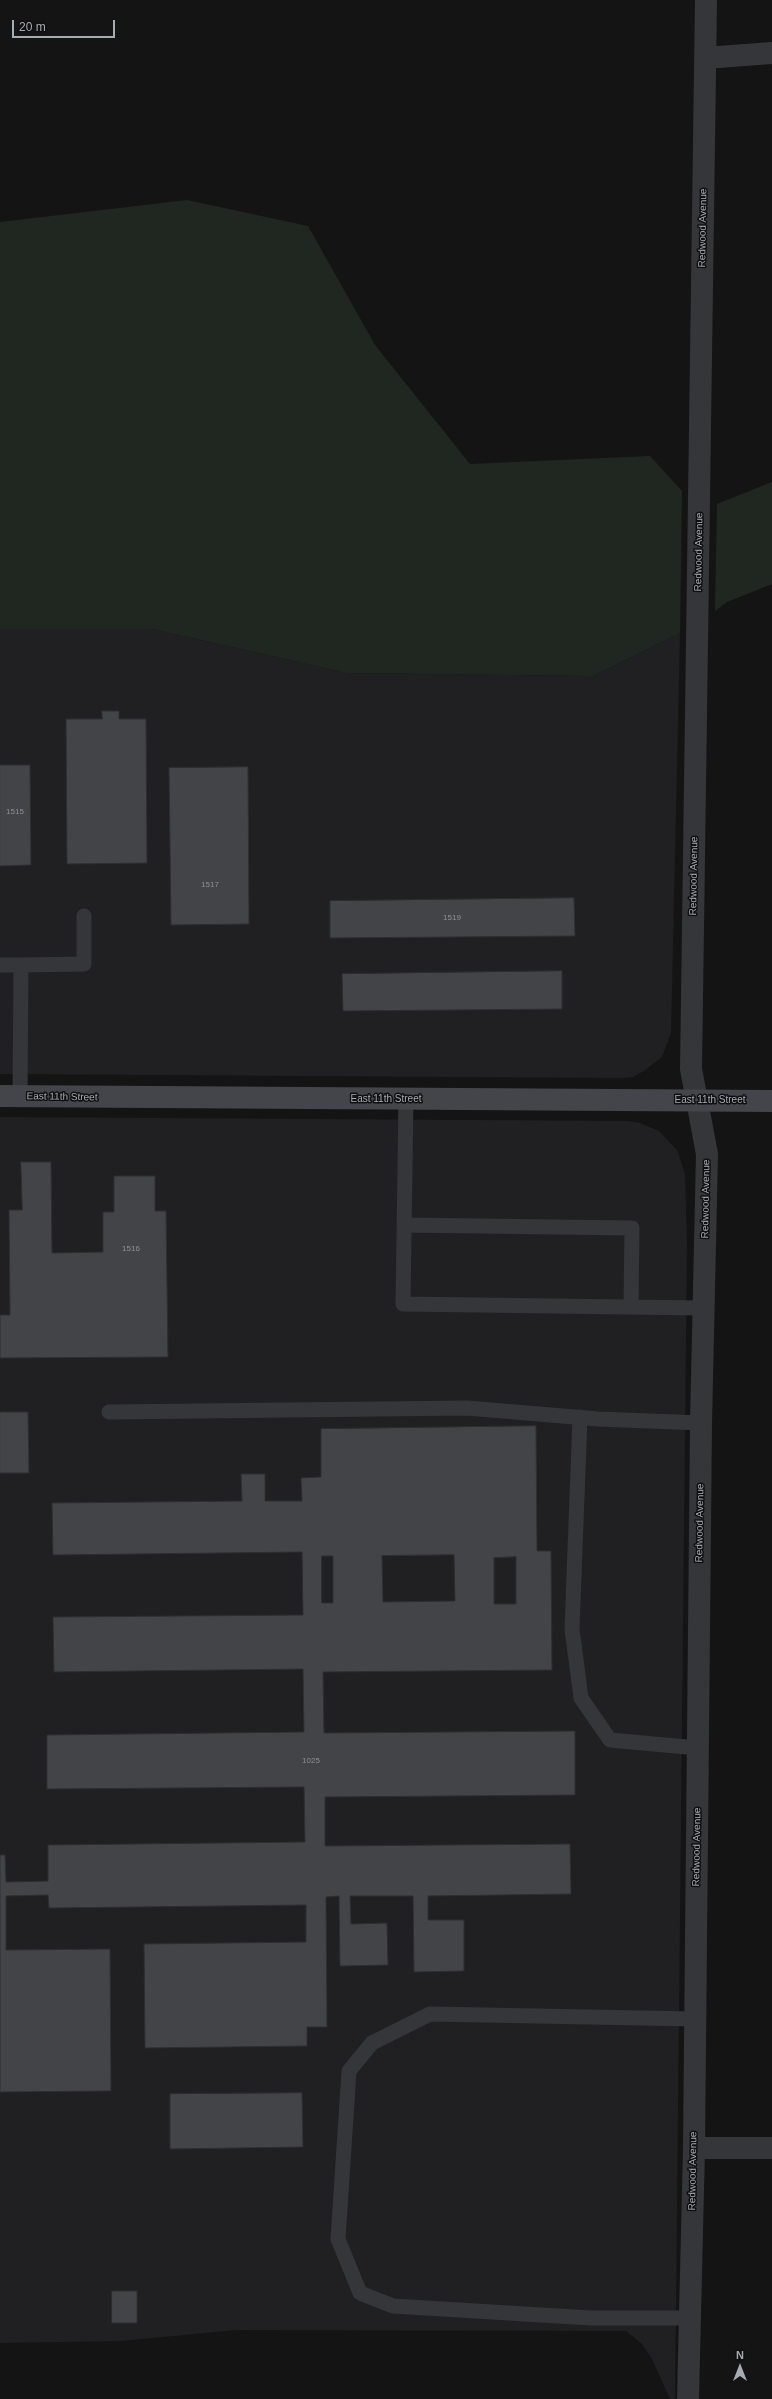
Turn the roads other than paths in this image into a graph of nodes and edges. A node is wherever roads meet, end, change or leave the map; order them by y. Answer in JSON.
{"nodes":[{"id":1,"x":706,"y":0,"type":"edge"},
{"id":2,"x":772,"y":53,"type":"edge"},
{"id":3,"x":705,"y":58,"type":"junction"},
{"id":4,"x":84,"y":916,"type":"dead end"},
{"id":5,"x":0,"y":964,"type":"edge"},
{"id":6,"x":21,"y":965,"type":"junction"},
{"id":7,"x":10,"y":1096,"type":"edge"},
{"id":8,"x":406,"y":1099,"type":"junction"},
{"id":9,"x":698,"y":1100,"type":"junction"},
{"id":10,"x":772,"y":1101,"type":"edge"},
{"id":11,"x":404,"y":1225,"type":"junction"},
{"id":12,"x":631,"y":1307,"type":"junction"},
{"id":13,"x":703,"y":1308,"type":"junction"},
{"id":14,"x":109,"y":1412,"type":"dead end"},
{"id":15,"x":580,"y":1417,"type":"junction"},
{"id":16,"x":702,"y":1423,"type":"junction"},
{"id":17,"x":698,"y":1748,"type":"junction"},
{"id":18,"x":696,"y":2019,"type":"junction"},
{"id":19,"x":694,"y":2148,"type":"junction"},
{"id":20,"x":772,"y":2148,"type":"edge"},
{"id":21,"x":690,"y":2318,"type":"junction"},
{"id":22,"x":688,"y":2399,"type":"edge"}],
"edges":[{"from":1,"to":3,"type":"street","name":"Redwood Avenue"},
{"from":2,"to":3,"type":"street"},
{"from":3,"to":9,"type":"street","name":"Redwood Avenue"},
{"from":4,"to":6,"type":"lane"},
{"from":5,"to":6,"type":"lane"},
{"from":6,"to":7,"type":"lane"},
{"from":7,"to":8,"type":"main road","name":"East 11th Street"},
{"from":8,"to":9,"type":"main road","name":"East 11th Street"},
{"from":8,"to":11,"type":"lane"},
{"from":9,"to":10,"type":"main road","name":"East 11th Street"},
{"from":9,"to":13,"type":"street","name":"Redwood Avenue"},
{"from":11,"to":12,"type":"lane"},
{"from":11,"to":12,"type":"lane"},
{"from":12,"to":13,"type":"lane"},
{"from":13,"to":16,"type":"street","name":"Redwood Avenue"},
{"from":14,"to":15,"type":"lane"},
{"from":15,"to":16,"type":"lane"},
{"from":15,"to":17,"type":"lane"},
{"from":16,"to":17,"type":"street","name":"Redwood Avenue"},
{"from":17,"to":18,"type":"street","name":"Redwood Avenue"},
{"from":18,"to":19,"type":"street","name":"Redwood Avenue"},
{"from":18,"to":21,"type":"lane"},
{"from":19,"to":20,"type":"street"},
{"from":19,"to":21,"type":"street","name":"Redwood Avenue"},
{"from":21,"to":22,"type":"street","name":"Redwood Avenue"}]}
